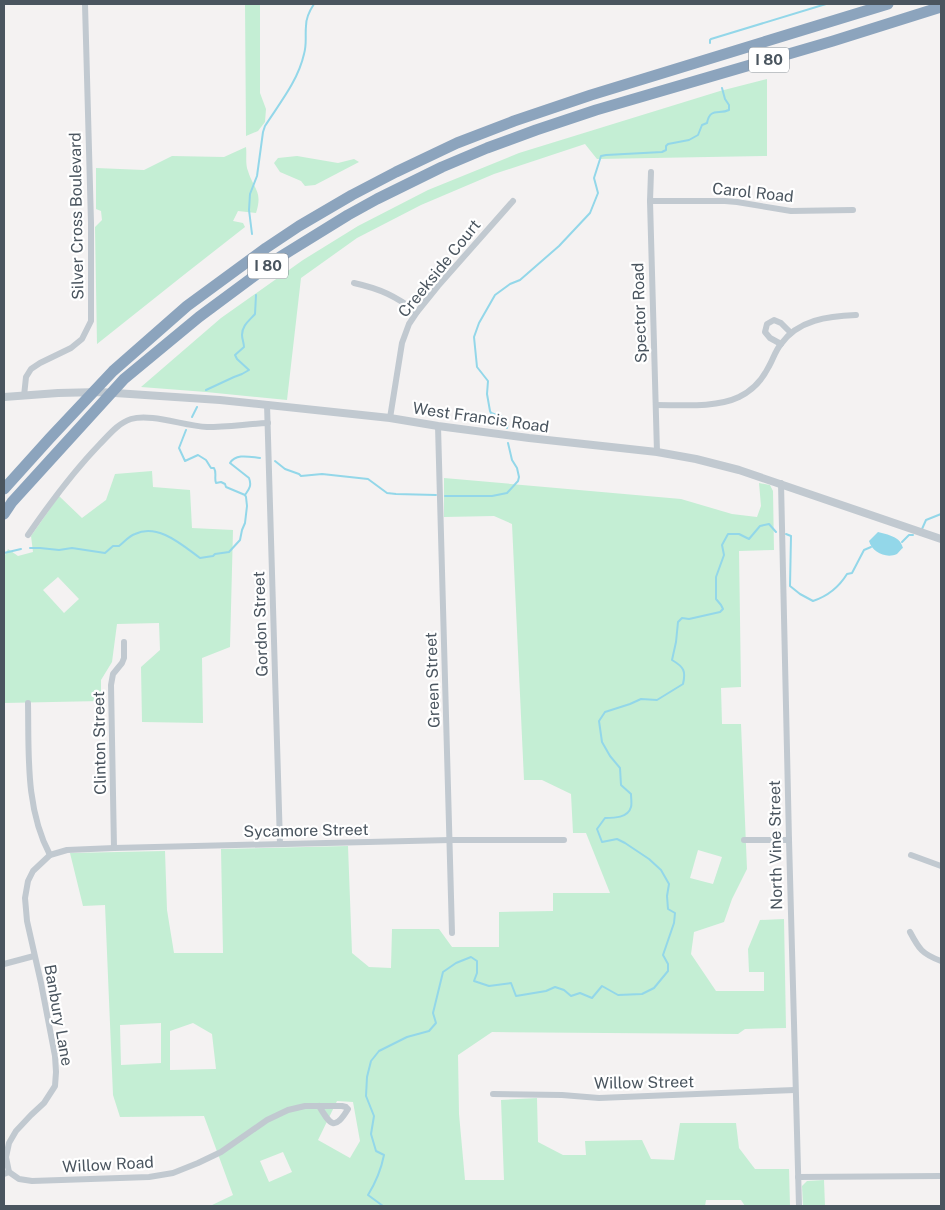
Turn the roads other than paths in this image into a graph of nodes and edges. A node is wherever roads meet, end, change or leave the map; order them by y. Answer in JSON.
{"nodes":[{"id":1,"x":84,"y":4,"type":"edge"},
{"id":2,"x":888,"y":4,"type":"edge"},
{"id":3,"x":941,"y":7,"type":"edge"},
{"id":4,"x":651,"y":172,"type":"dead end"},
{"id":5,"x":513,"y":201,"type":"dead end"},
{"id":6,"x":650,"y":202,"type":"junction"},
{"id":7,"x":853,"y":210,"type":"dead end"},
{"id":8,"x":354,"y":283,"type":"dead end"},
{"id":9,"x":417,"y":312,"type":"junction"},
{"id":10,"x":856,"y":315,"type":"dead end"},
{"id":11,"x":791,"y":333,"type":"junction"},
{"id":12,"x":781,"y":344,"type":"junction"},
{"id":13,"x":24,"y":396,"type":"junction"},
{"id":14,"x":4,"y":397,"type":"edge"},
{"id":15,"x":267,"y":404,"type":"junction"},
{"id":16,"x":656,"y":405,"type":"junction"},
{"id":17,"x":390,"y":418,"type":"junction"},
{"id":18,"x":268,"y":423,"type":"junction"},
{"id":19,"x":438,"y":426,"type":"junction"},
{"id":20,"x":657,"y":452,"type":"junction"},
{"id":21,"x":781,"y":483,"type":"junction"},
{"id":22,"x":4,"y":489,"type":"edge"},
{"id":23,"x":4,"y":514,"type":"edge"},
{"id":24,"x":28,"y":535,"type":"dead end"},
{"id":25,"x":941,"y":539,"type":"edge"},
{"id":26,"x":124,"y":642,"type":"dead end"},
{"id":27,"x":28,"y":702,"type":"dead end"},
{"id":28,"x":450,"y":840,"type":"junction"},
{"id":29,"x":564,"y":840,"type":"dead end"},
{"id":30,"x":744,"y":840,"type":"dead end"},
{"id":31,"x":789,"y":840,"type":"junction"},
{"id":32,"x":280,"y":844,"type":"junction"},
{"id":33,"x":114,"y":848,"type":"junction"},
{"id":34,"x":50,"y":855,"type":"junction"},
{"id":35,"x":911,"y":855,"type":"dead end"},
{"id":36,"x":941,"y":866,"type":"edge"},
{"id":37,"x":910,"y":932,"type":"dead end"},
{"id":38,"x":452,"y":933,"type":"dead end"},
{"id":39,"x":34,"y":956,"type":"junction"},
{"id":40,"x":941,"y":960,"type":"edge"},
{"id":41,"x":4,"y":964,"type":"edge"},
{"id":42,"x":795,"y":1090,"type":"junction"},
{"id":43,"x":494,"y":1094,"type":"dead end"},
{"id":44,"x":319,"y":1106,"type":"dead end"},
{"id":45,"x":6,"y":1173,"type":"edge"},
{"id":46,"x":941,"y":1176,"type":"edge"},
{"id":47,"x":798,"y":1177,"type":"junction"},
{"id":48,"x":799,"y":1206,"type":"edge"}],
"edges":[{"from":1,"to":13,"type":"street","name":"Silver Cross Boulevard"},
{"from":2,"to":22,"type":"highway","number":"I 80"},
{"from":3,"to":23,"type":"highway","number":"I 80"},
{"from":4,"to":6,"type":"street","name":"Spector Road"},
{"from":5,"to":9,"type":"street","name":"Creekside Court"},
{"from":6,"to":7,"type":"street","name":"Carol Road"},
{"from":6,"to":16,"type":"street","name":"Spector Road"},
{"from":8,"to":9,"type":"street"},
{"from":9,"to":17,"type":"street","name":"Creekside Court"},
{"from":10,"to":11,"type":"street"},
{"from":11,"to":12,"type":"street"},
{"from":11,"to":12,"type":"street"},
{"from":12,"to":16,"type":"street"},
{"from":13,"to":14,"type":"street","name":"West Francis Road"},
{"from":13,"to":15,"type":"street","name":"West Francis Road"},
{"from":15,"to":17,"type":"street","name":"West Francis Road"},
{"from":15,"to":18,"type":"street","name":"Gordon Street"},
{"from":16,"to":20,"type":"street","name":"Spector Road"},
{"from":17,"to":19,"type":"street","name":"West Francis Road"},
{"from":18,"to":24,"type":"street"},
{"from":18,"to":32,"type":"street","name":"Gordon Street"},
{"from":19,"to":20,"type":"street","name":"West Francis Road"},
{"from":19,"to":28,"type":"street","name":"Green Street"},
{"from":20,"to":21,"type":"street","name":"West Francis Road"},
{"from":21,"to":25,"type":"street","name":"West Francis Road"},
{"from":21,"to":31,"type":"street","name":"North Vine Street"},
{"from":26,"to":33,"type":"street","name":"Clinton Street"},
{"from":27,"to":34,"type":"street"},
{"from":28,"to":29,"type":"street","name":"Sycamore Street"},
{"from":28,"to":32,"type":"street","name":"Sycamore Street"},
{"from":28,"to":38,"type":"street","name":"Green Street"},
{"from":30,"to":31,"type":"street"},
{"from":31,"to":42,"type":"street","name":"North Vine Street"},
{"from":32,"to":33,"type":"street","name":"Sycamore Street"},
{"from":33,"to":34,"type":"street","name":"Sycamore Street"},
{"from":34,"to":39,"type":"street","name":"Banbury Lane"},
{"from":35,"to":36,"type":"street"},
{"from":37,"to":40,"type":"street"},
{"from":39,"to":41,"type":"street"},
{"from":39,"to":45,"type":"street","name":"Banbury Lane"},
{"from":42,"to":43,"type":"street","name":"Willow Street"},
{"from":42,"to":47,"type":"street","name":"North Vine Street"},
{"from":44,"to":45,"type":"street","name":"Willow Road"},
{"from":46,"to":47,"type":"street"},
{"from":47,"to":48,"type":"street","name":"North Vine Street"}]}
